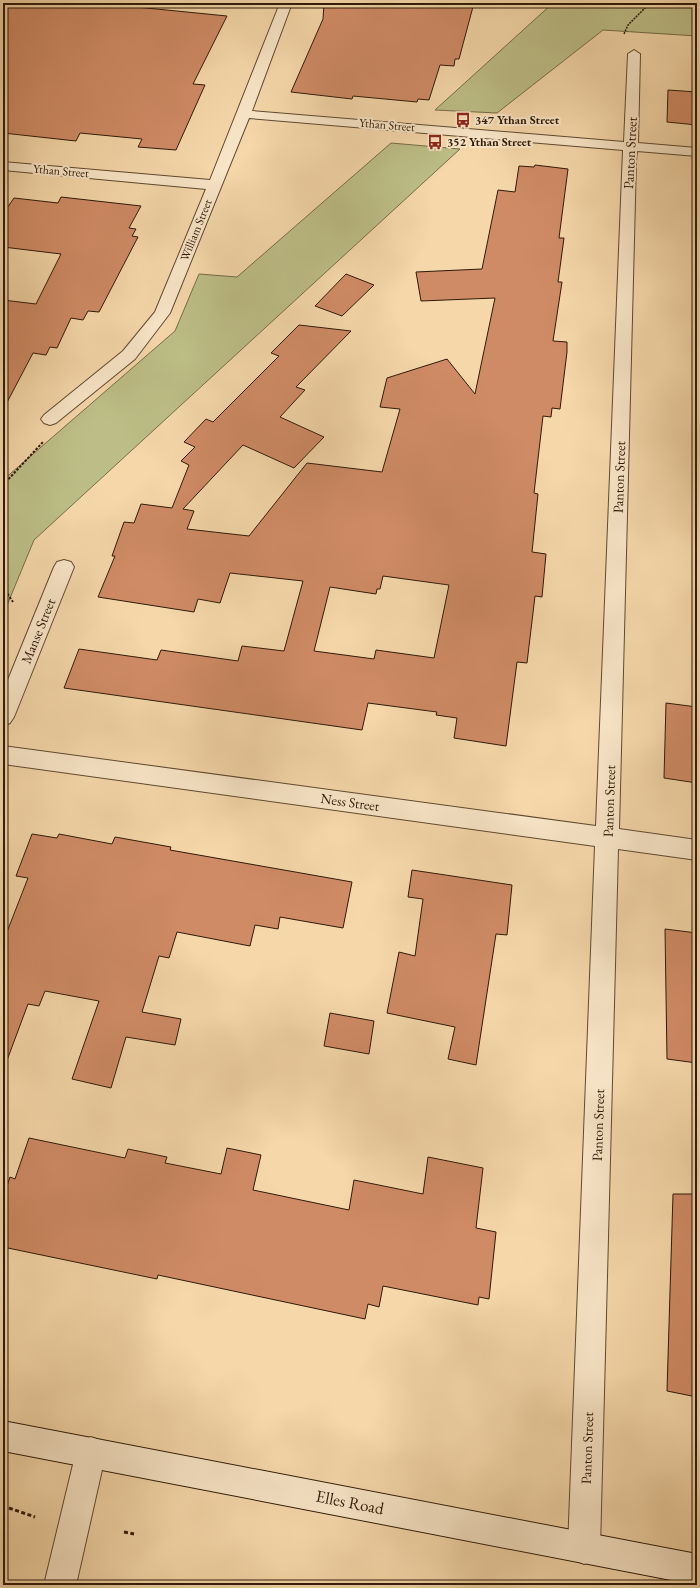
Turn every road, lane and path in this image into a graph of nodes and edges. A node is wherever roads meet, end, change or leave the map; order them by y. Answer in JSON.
{"nodes":[{"id":1,"x":286,"y":3,"type":"edge"},
{"id":2,"x":650,"y":3,"type":"edge"},
{"id":3,"x":634,"y":54,"type":"joint"},
{"id":4,"x":244,"y":114,"type":"junction"},
{"id":5,"x":631,"y":146,"type":"junction"},
{"id":6,"x":697,"y":152,"type":"edge"},
{"id":7,"x":3,"y":166,"type":"edge"},
{"id":8,"x":214,"y":185,"type":"junction"},
{"id":9,"x":50,"y":419,"type":"dead end"},
{"id":10,"x":45,"y":439,"type":"dead end"},
{"id":11,"x":3,"y":485,"type":"edge"},
{"id":12,"x":64,"y":567,"type":"dead end"},
{"id":13,"x":3,"y":587,"type":"edge"},
{"id":14,"x":12,"y":602,"type":"dead end"},
{"id":15,"x":3,"y":717,"type":"edge"},
{"id":16,"x":3,"y":755,"type":"edge"},
{"id":17,"x":608,"y":838,"type":"junction"},
{"id":18,"x":697,"y":850,"type":"edge"},
{"id":19,"x":3,"y":1436,"type":"edge"},
{"id":20,"x":91,"y":1452,"type":"junction"},
{"id":21,"x":9,"y":1508,"type":"dead end"},
{"id":22,"x":36,"y":1517,"type":"dead end"},
{"id":23,"x":124,"y":1532,"type":"dead end"},
{"id":24,"x":134,"y":1534,"type":"dead end"},
{"id":25,"x":584,"y":1548,"type":"junction"},
{"id":26,"x":697,"y":1570,"type":"edge"},
{"id":27,"x":60,"y":1585,"type":"edge"}],
"edges":[{"from":1,"to":4,"type":"street","name":"William Street"},
{"from":2,"to":3,"type":"path"},
{"from":3,"to":5,"type":"street","name":"Panton Street"},
{"from":4,"to":5,"type":"street","name":"Ythan Street"},
{"from":4,"to":8,"type":"street","name":"William Street"},
{"from":5,"to":6,"type":"street","name":"Ythan Street"},
{"from":5,"to":17,"type":"street","name":"Panton Street"},
{"from":7,"to":8,"type":"street","name":"Ythan Street"},
{"from":8,"to":9,"type":"street","name":"William Street"},
{"from":10,"to":11,"type":"path"},
{"from":12,"to":15,"type":"street","name":"Manse Street"},
{"from":13,"to":14,"type":"path"},
{"from":16,"to":17,"type":"street","name":"Ness Street"},
{"from":17,"to":18,"type":"street","name":"Ness Street"},
{"from":17,"to":25,"type":"street","name":"Panton Street"},
{"from":19,"to":20,"type":"street","name":"Elles Road"},
{"from":20,"to":25,"type":"street","name":"Elles Road"},
{"from":20,"to":27,"type":"street"},
{"from":21,"to":22,"type":"path"},
{"from":23,"to":24,"type":"path"},
{"from":25,"to":26,"type":"street","name":"Elles Road"}]}
